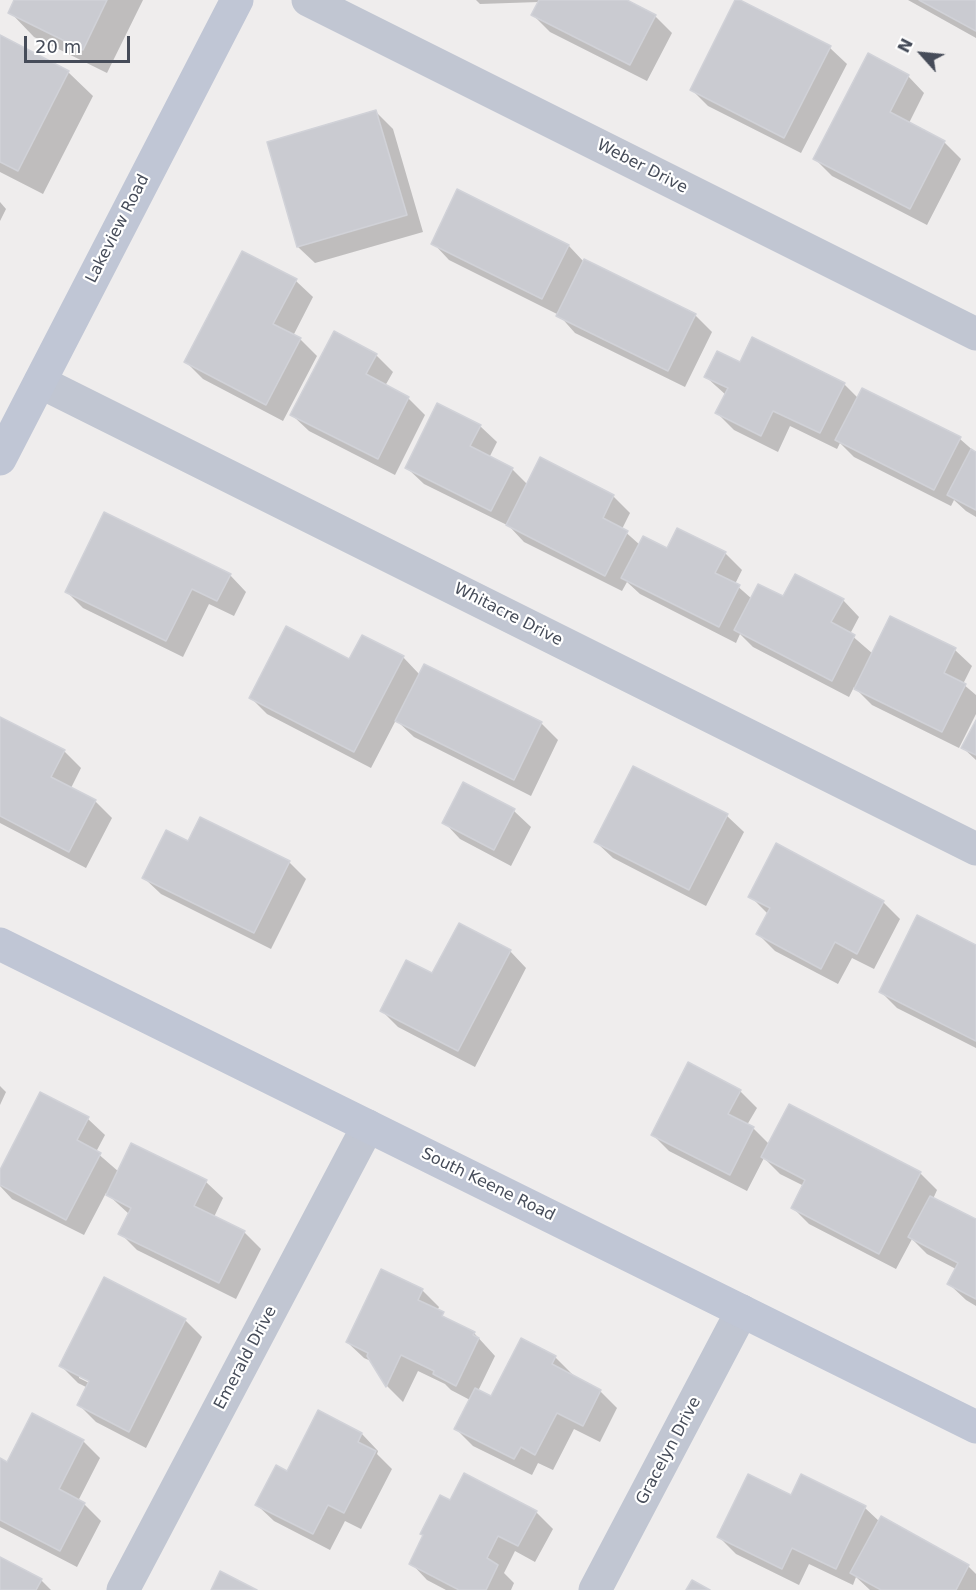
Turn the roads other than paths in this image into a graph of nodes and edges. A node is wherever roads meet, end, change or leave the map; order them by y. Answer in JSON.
{"nodes":[{"id":1,"x":237,"y":0,"type":"edge"},
{"id":2,"x":308,"y":0,"type":"edge"},
{"id":3,"x":976,"y":334,"type":"edge"},
{"id":4,"x":40,"y":382,"type":"junction"},
{"id":5,"x":0,"y":459,"type":"edge"},
{"id":6,"x":976,"y":849,"type":"edge"},
{"id":7,"x":0,"y":944,"type":"edge"},
{"id":8,"x":368,"y":1126,"type":"junction"},
{"id":9,"x":742,"y":1311,"type":"junction"},
{"id":10,"x":976,"y":1427,"type":"edge"},
{"id":11,"x":123,"y":1590,"type":"edge"},
{"id":12,"x":595,"y":1590,"type":"edge"}],
"edges":[{"from":1,"to":4,"type":"main road","name":"Lakeview Road"},
{"from":2,"to":3,"type":"street","name":"Weber Drive"},
{"from":4,"to":5,"type":"main road","name":"Lakeview Road"},
{"from":4,"to":6,"type":"street","name":"Whitacre Drive"},
{"from":7,"to":8,"type":"main road","name":"South Keene Road"},
{"from":8,"to":9,"type":"main road","name":"South Keene Road"},
{"from":8,"to":11,"type":"street","name":"Emerald Drive"},
{"from":9,"to":10,"type":"main road","name":"South Keene Road"},
{"from":9,"to":12,"type":"street","name":"Gracelyn Drive"}]}
